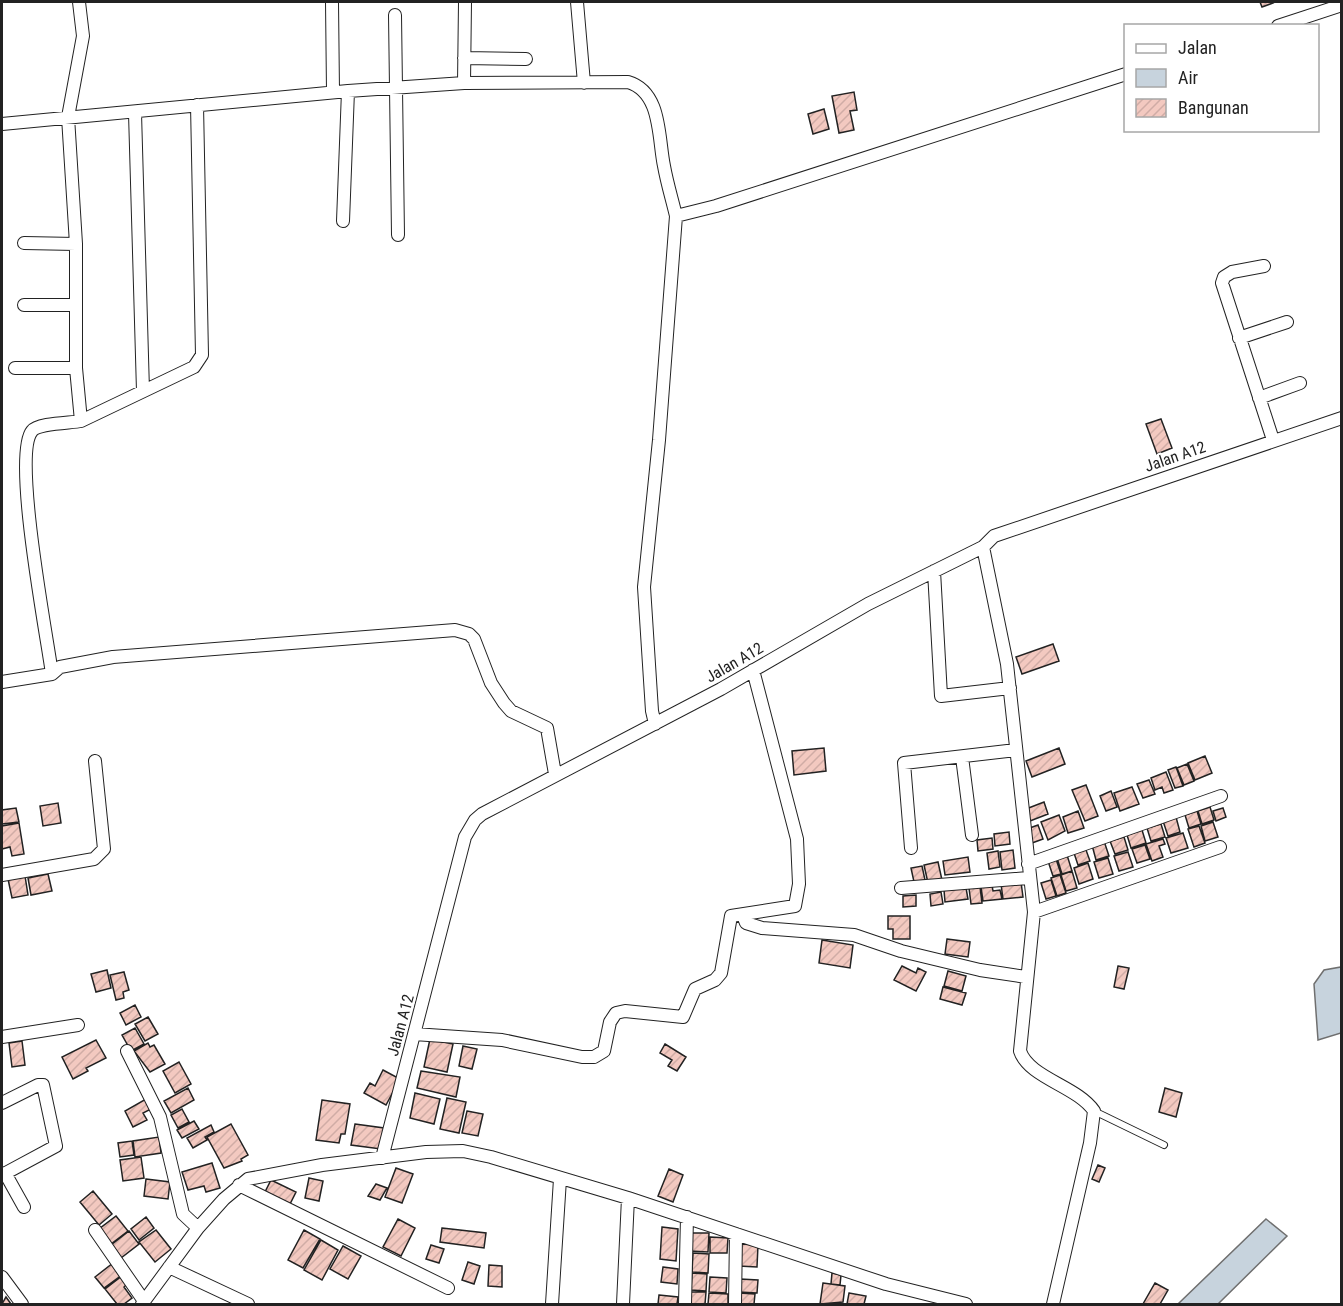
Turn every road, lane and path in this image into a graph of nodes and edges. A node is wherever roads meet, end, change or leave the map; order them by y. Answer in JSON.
{"nodes":[{"id":1,"x":79,"y":2,"type":"edge"},
{"id":2,"x":332,"y":2,"type":"edge"},
{"id":3,"x":465,"y":2,"type":"edge"},
{"id":4,"x":577,"y":2,"type":"edge"},
{"id":5,"x":1341,"y":5,"type":"edge"},
{"id":6,"x":395,"y":15,"type":"dead end"},
{"id":7,"x":1284,"y":24,"type":"edge"},
{"id":8,"x":464,"y":58,"type":"junction"},
{"id":9,"x":526,"y":59,"type":"dead end"},
{"id":10,"x":1124,"y":74,"type":"edge"},
{"id":11,"x":584,"y":82,"type":"junction"},
{"id":12,"x":464,"y":83,"type":"junction"},
{"id":13,"x":394,"y":88,"type":"junction"},
{"id":14,"x":348,"y":91,"type":"junction"},
{"id":15,"x":333,"y":92,"type":"junction"},
{"id":16,"x":197,"y":105,"type":"junction"},
{"id":17,"x":135,"y":113,"type":"junction"},
{"id":18,"x":68,"y":117,"type":"junction"},
{"id":19,"x":2,"y":124,"type":"edge"},
{"id":20,"x":676,"y":216,"type":"junction"},
{"id":21,"x":343,"y":221,"type":"dead end"},
{"id":22,"x":398,"y":235,"type":"dead end"},
{"id":23,"x":24,"y":243,"type":"dead end"},
{"id":24,"x":76,"y":244,"type":"junction"},
{"id":25,"x":1264,"y":266,"type":"dead end"},
{"id":26,"x":24,"y":305,"type":"dead end"},
{"id":27,"x":76,"y":305,"type":"junction"},
{"id":28,"x":1287,"y":322,"type":"dead end"},
{"id":29,"x":1239,"y":338,"type":"junction"},
{"id":30,"x":15,"y":368,"type":"dead end"},
{"id":31,"x":76,"y":368,"type":"junction"},
{"id":32,"x":1300,"y":383,"type":"dead end"},
{"id":33,"x":143,"y":391,"type":"junction"},
{"id":34,"x":1259,"y":398,"type":"junction"},
{"id":35,"x":1341,"y":418,"type":"edge"},
{"id":36,"x":81,"y":421,"type":"junction"},
{"id":37,"x":1273,"y":441,"type":"junction"},
{"id":38,"x":983,"y":547,"type":"junction"},
{"id":39,"x":934,"y":571,"type":"junction"},
{"id":40,"x":753,"y":670,"type":"junction"},
{"id":41,"x":52,"y":674,"type":"junction"},
{"id":42,"x":2,"y":682,"type":"edge"},
{"id":43,"x":1010,"y":688,"type":"junction"},
{"id":44,"x":655,"y":724,"type":"junction"},
{"id":45,"x":1016,"y":750,"type":"junction"},
{"id":46,"x":962,"y":757,"type":"junction"},
{"id":47,"x":95,"y":761,"type":"dead end"},
{"id":48,"x":555,"y":774,"type":"junction"},
{"id":49,"x":1221,"y":796,"type":"dead end"},
{"id":50,"x":972,"y":835,"type":"dead end"},
{"id":51,"x":1220,"y":847,"type":"dead end"},
{"id":52,"x":911,"y":848,"type":"dead end"},
{"id":53,"x":1028,"y":864,"type":"junction"},
{"id":54,"x":2,"y":875,"type":"edge"},
{"id":55,"x":1028,"y":878,"type":"junction"},
{"id":56,"x":901,"y":888,"type":"dead end"},
{"id":57,"x":1034,"y":912,"type":"junction"},
{"id":58,"x":746,"y":915,"type":"junction"},
{"id":59,"x":1026,"y":977,"type":"junction"},
{"id":60,"x":78,"y":1025,"type":"dead end"},
{"id":61,"x":414,"y":1034,"type":"junction"},
{"id":62,"x":2,"y":1037,"type":"edge"},
{"id":63,"x":127,"y":1051,"type":"dead end"},
{"id":64,"x":2,"y":1103,"type":"edge"},
{"id":65,"x":1094,"y":1111,"type":"junction"},
{"id":66,"x":1164,"y":1145,"type":"dead end"},
{"id":67,"x":382,"y":1158,"type":"junction"},
{"id":68,"x":3,"y":1174,"type":"edge"},
{"id":69,"x":560,"y":1179,"type":"junction"},
{"id":70,"x":239,"y":1185,"type":"junction"},
{"id":71,"x":628,"y":1198,"type":"junction"},
{"id":72,"x":24,"y":1207,"type":"dead end"},
{"id":73,"x":687,"y":1217,"type":"junction"},
{"id":74,"x":198,"y":1228,"type":"junction"},
{"id":75,"x":95,"y":1230,"type":"dead end"},
{"id":76,"x":736,"y":1234,"type":"junction"},
{"id":77,"x":169,"y":1267,"type":"junction"},
{"id":78,"x":2,"y":1277,"type":"edge"},
{"id":79,"x":448,"y":1288,"type":"dead end"},
{"id":80,"x":143,"y":1303,"type":"edge"},
{"id":81,"x":22,"y":1305,"type":"edge"},
{"id":82,"x":248,"y":1305,"type":"edge"},
{"id":83,"x":552,"y":1305,"type":"edge"},
{"id":84,"x":623,"y":1305,"type":"edge"},
{"id":85,"x":685,"y":1305,"type":"edge"},
{"id":86,"x":735,"y":1305,"type":"edge"},
{"id":87,"x":966,"y":1305,"type":"edge"},
{"id":88,"x":1053,"y":1305,"type":"edge"}],
"edges":[{"from":1,"to":18,"type":"street"},
{"from":2,"to":15,"type":"street"},
{"from":3,"to":8,"type":"street"},
{"from":4,"to":11,"type":"street"},
{"from":5,"to":7,"type":"street"},
{"from":6,"to":13,"type":"street"},
{"from":8,"to":9,"type":"street"},
{"from":8,"to":12,"type":"street"},
{"from":10,"to":20,"type":"street"},
{"from":11,"to":12,"type":"street"},
{"from":11,"to":20,"type":"street"},
{"from":12,"to":13,"type":"street"},
{"from":13,"to":14,"type":"street"},
{"from":13,"to":22,"type":"street"},
{"from":14,"to":15,"type":"street"},
{"from":14,"to":21,"type":"street"},
{"from":15,"to":16,"type":"street"},
{"from":16,"to":17,"type":"street"},
{"from":16,"to":33,"type":"street"},
{"from":17,"to":18,"type":"street"},
{"from":17,"to":33,"type":"street"},
{"from":18,"to":19,"type":"street"},
{"from":18,"to":24,"type":"street"},
{"from":20,"to":44,"type":"street"},
{"from":23,"to":24,"type":"street"},
{"from":24,"to":27,"type":"street"},
{"from":25,"to":29,"type":"street"},
{"from":26,"to":27,"type":"street"},
{"from":27,"to":31,"type":"street"},
{"from":28,"to":29,"type":"street"},
{"from":29,"to":34,"type":"street"},
{"from":30,"to":31,"type":"street"},
{"from":31,"to":36,"type":"street"},
{"from":32,"to":34,"type":"street"},
{"from":33,"to":36,"type":"street"},
{"from":34,"to":37,"type":"street"},
{"from":35,"to":37,"type":"street","name":"Jalan A12"},
{"from":36,"to":41,"type":"street"},
{"from":37,"to":38,"type":"street","name":"Jalan A12"},
{"from":38,"to":39,"type":"street","name":"Jalan A12"},
{"from":38,"to":43,"type":"street"},
{"from":39,"to":40,"type":"street","name":"Jalan A12"},
{"from":39,"to":43,"type":"street"},
{"from":40,"to":44,"type":"street","name":"Jalan A12"},
{"from":40,"to":58,"type":"street"},
{"from":41,"to":42,"type":"street"},
{"from":41,"to":48,"type":"street"},
{"from":43,"to":45,"type":"street"},
{"from":44,"to":48,"type":"street","name":"Jalan A12"},
{"from":45,"to":46,"type":"street"},
{"from":45,"to":53,"type":"street"},
{"from":46,"to":50,"type":"street"},
{"from":46,"to":52,"type":"street"},
{"from":47,"to":54,"type":"street"},
{"from":48,"to":61,"type":"street","name":"Jalan A12"},
{"from":49,"to":53,"type":"street"},
{"from":51,"to":57,"type":"street"},
{"from":53,"to":55,"type":"street"},
{"from":55,"to":56,"type":"street"},
{"from":55,"to":57,"type":"street"},
{"from":57,"to":59,"type":"street"},
{"from":58,"to":59,"type":"street"},
{"from":58,"to":61,"type":"street"},
{"from":59,"to":65,"type":"street"},
{"from":60,"to":62,"type":"street"},
{"from":61,"to":67,"type":"street","name":"Jalan A12"},
{"from":63,"to":74,"type":"street"},
{"from":64,"to":68,"type":"street"},
{"from":65,"to":66,"type":"lane"},
{"from":65,"to":88,"type":"street"},
{"from":67,"to":69,"type":"street"},
{"from":67,"to":70,"type":"street"},
{"from":68,"to":72,"type":"street"},
{"from":69,"to":71,"type":"street"},
{"from":69,"to":83,"type":"street"},
{"from":70,"to":74,"type":"street"},
{"from":70,"to":79,"type":"street"},
{"from":71,"to":73,"type":"street"},
{"from":71,"to":84,"type":"street"},
{"from":73,"to":76,"type":"street"},
{"from":73,"to":85,"type":"street"},
{"from":74,"to":77,"type":"street"},
{"from":75,"to":80,"type":"street"},
{"from":76,"to":86,"type":"street"},
{"from":76,"to":87,"type":"street"},
{"from":77,"to":80,"type":"street"},
{"from":77,"to":82,"type":"street"},
{"from":78,"to":81,"type":"street"}]}
